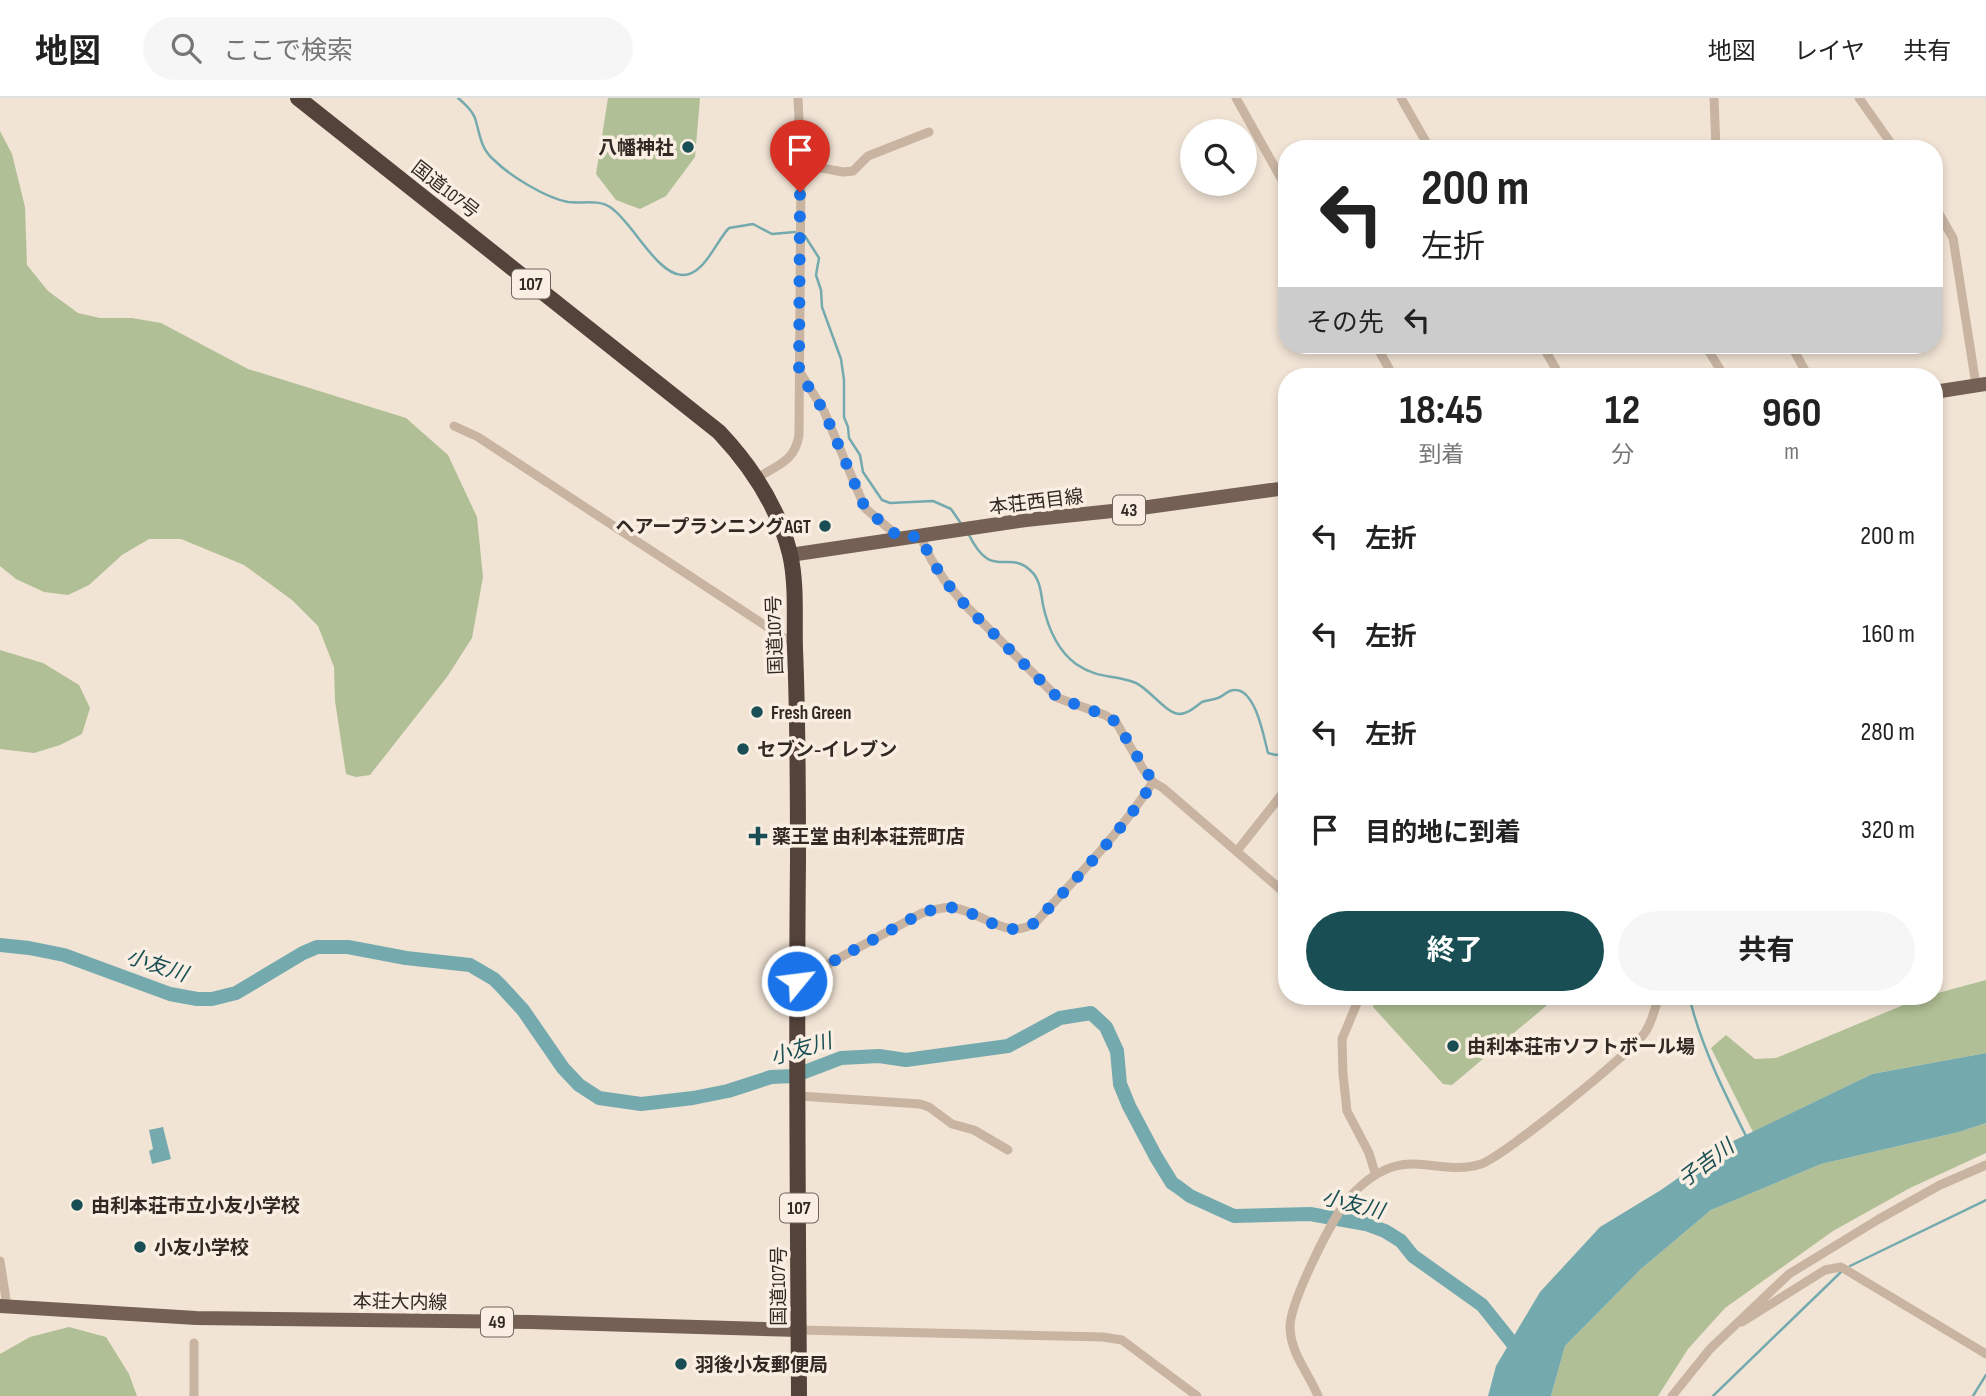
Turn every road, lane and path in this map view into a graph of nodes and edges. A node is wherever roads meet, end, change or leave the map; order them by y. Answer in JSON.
{"nodes":[{"id":1,"x":298,"y":98,"type":"edge"},
{"id":2,"x":798,"y":98,"type":"edge"},
{"id":3,"x":1236,"y":98,"type":"edge"},
{"id":4,"x":1401,"y":98,"type":"edge"},
{"id":5,"x":1714,"y":98,"type":"edge"},
{"id":6,"x":1859,"y":98,"type":"edge"},
{"id":7,"x":929,"y":132,"type":"dead end"},
{"id":8,"x":1425,"y":140,"type":"edge"},
{"id":9,"x":1716,"y":140,"type":"edge"},
{"id":10,"x":1889,"y":140,"type":"edge"},
{"id":11,"x":801,"y":164,"type":"junction"},
{"id":12,"x":1278,"y":173,"type":"edge"},
{"id":13,"x":1943,"y":221,"type":"edge"},
{"id":14,"x":799,"y":372,"type":"junction"},
{"id":15,"x":1981,"y":385,"type":"edge"},
{"id":16,"x":1943,"y":391,"type":"edge"},
{"id":17,"x":454,"y":426,"type":"dead end"},
{"id":18,"x":757,"y":478,"type":"junction"},
{"id":19,"x":1278,"y":489,"type":"edge"},
{"id":20,"x":920,"y":536,"type":"junction"},
{"id":21,"x":900,"y":538,"type":"junction"},
{"id":22,"x":790,"y":555,"type":"junction"},
{"id":23,"x":795,"y":645,"type":"junction"},
{"id":24,"x":1153,"y":782,"type":"junction"},
{"id":25,"x":1278,"y":799,"type":"edge"},
{"id":26,"x":1237,"y":851,"type":"junction"},
{"id":27,"x":1278,"y":887,"type":"edge"},
{"id":28,"x":797,"y":981,"type":"junction"},
{"id":29,"x":1356,"y":1005,"type":"edge"},
{"id":30,"x":1656,"y":1005,"type":"edge"},
{"id":31,"x":799,"y":1091,"type":"junction"},
{"id":32,"x":1009,"y":1150,"type":"dead end"},
{"id":33,"x":1986,"y":1165,"type":"edge"},
{"id":34,"x":1375,"y":1173,"type":"junction"},
{"id":35,"x":0,"y":1261,"type":"edge"},
{"id":36,"x":4,"y":1306,"type":"edge"},
{"id":37,"x":1731,"y":1328,"type":"junction"},
{"id":38,"x":799,"y":1330,"type":"junction"},
{"id":39,"x":194,"y":1343,"type":"dead end"},
{"id":40,"x":1986,"y":1354,"type":"edge"},
{"id":41,"x":194,"y":1396,"type":"edge"},
{"id":42,"x":799,"y":1396,"type":"edge"},
{"id":43,"x":1196,"y":1396,"type":"edge"},
{"id":44,"x":1318,"y":1396,"type":"edge"},
{"id":45,"x":1672,"y":1396,"type":"edge"}],
"edges":[{"from":1,"to":18,"type":"highway","name":"国道107号","number":"107"},
{"from":2,"to":11,"type":"street"},
{"from":3,"to":12,"type":"street"},
{"from":4,"to":8,"type":"street"},
{"from":5,"to":9,"type":"street"},
{"from":6,"to":10,"type":"street"},
{"from":7,"to":11,"type":"street"},
{"from":11,"to":14,"type":"street"},
{"from":13,"to":15,"type":"street"},
{"from":14,"to":18,"type":"street"},
{"from":14,"to":21,"type":"street"},
{"from":15,"to":16,"type":"main road"},
{"from":17,"to":23,"type":"street"},
{"from":18,"to":22,"type":"highway","name":"国道107号","number":"107"},
{"from":19,"to":20,"type":"main road","name":"本荘西目線","number":"43"},
{"from":20,"to":21,"type":"main road","name":"本荘西目線","number":"43"},
{"from":20,"to":24,"type":"street"},
{"from":21,"to":22,"type":"main road","name":"本荘西目線","number":"43"},
{"from":22,"to":23,"type":"highway","name":"国道107号","number":"107"},
{"from":23,"to":28,"type":"highway","name":"国道107号","number":"107"},
{"from":24,"to":26,"type":"street"},
{"from":24,"to":28,"type":"street"},
{"from":25,"to":26,"type":"street"},
{"from":26,"to":27,"type":"street"},
{"from":28,"to":31,"type":"highway","name":"国道107号","number":"107"},
{"from":29,"to":34,"type":"street"},
{"from":30,"to":34,"type":"street"},
{"from":31,"to":32,"type":"street"},
{"from":31,"to":38,"type":"highway","name":"国道107号","number":"107"},
{"from":33,"to":37,"type":"street"},
{"from":34,"to":44,"type":"street"},
{"from":35,"to":36,"type":"street"},
{"from":36,"to":38,"type":"main road","name":"本荘大内線","number":"49"},
{"from":37,"to":40,"type":"street"},
{"from":37,"to":45,"type":"street"},
{"from":38,"to":42,"type":"highway","name":"国道107号","number":"107"},
{"from":38,"to":43,"type":"street"},
{"from":39,"to":41,"type":"street"}]}
